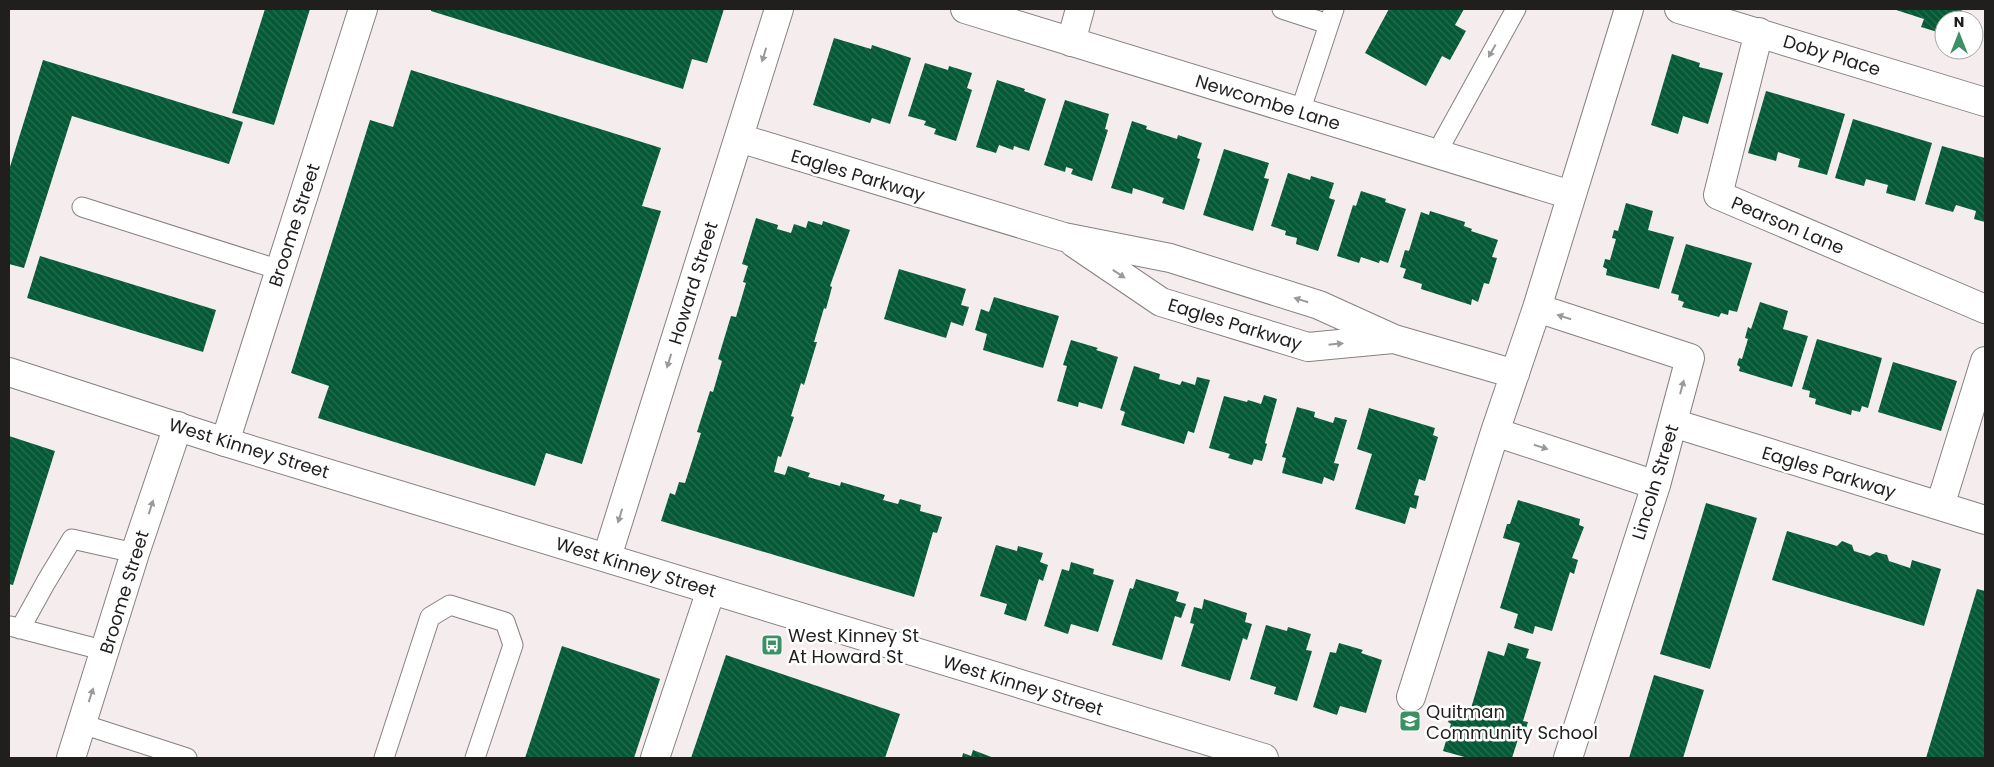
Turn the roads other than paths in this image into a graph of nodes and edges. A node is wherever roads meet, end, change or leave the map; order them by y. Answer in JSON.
{"nodes":[{"id":1,"x":363,"y":9,"type":"edge"},
{"id":2,"x":779,"y":9,"type":"edge"},
{"id":3,"x":965,"y":9,"type":"edge"},
{"id":4,"x":1080,"y":9,"type":"edge"},
{"id":5,"x":1282,"y":9,"type":"edge"},
{"id":6,"x":1516,"y":9,"type":"edge"},
{"id":7,"x":1629,"y":9,"type":"edge"},
{"id":8,"x":1679,"y":9,"type":"edge"},
{"id":9,"x":1331,"y":17,"type":"edge"},
{"id":10,"x":1759,"y":32,"type":"junction"},
{"id":11,"x":1071,"y":42,"type":"junction"},
{"id":12,"x":1985,"y":102,"type":"edge"},
{"id":13,"x":1300,"y":112,"type":"junction"},
{"id":14,"x":739,"y":138,"type":"junction"},
{"id":15,"x":1436,"y":154,"type":"junction"},
{"id":16,"x":1571,"y":196,"type":"junction"},
{"id":17,"x":82,"y":206,"type":"dead end"},
{"id":18,"x":1064,"y":237,"type":"junction"},
{"id":19,"x":280,"y":270,"type":"junction"},
{"id":20,"x":1537,"y":308,"type":"junction"},
{"id":21,"x":1985,"y":309,"type":"edge"},
{"id":22,"x":1394,"y":339,"type":"junction"},
{"id":23,"x":1985,"y":361,"type":"edge"},
{"id":24,"x":9,"y":372,"type":"edge"},
{"id":25,"x":1515,"y":374,"type":"junction"},
{"id":26,"x":1673,"y":423,"type":"junction"},
{"id":27,"x":178,"y":426,"type":"junction"},
{"id":28,"x":1495,"y":432,"type":"junction"},
{"id":29,"x":225,"y":442,"type":"junction"},
{"id":30,"x":1656,"y":485,"type":"junction"},
{"id":31,"x":1940,"y":506,"type":"junction"},
{"id":32,"x":1985,"y":520,"type":"edge"},
{"id":33,"x":135,"y":554,"type":"junction"},
{"id":34,"x":608,"y":557,"type":"junction"},
{"id":35,"x":711,"y":590,"type":"junction"},
{"id":36,"x":14,"y":628,"type":"edge"},
{"id":37,"x":106,"y":651,"type":"junction"},
{"id":38,"x":1411,"y":697,"type":"dead end"},
{"id":39,"x":82,"y":724,"type":"junction"},
{"id":40,"x":71,"y":758,"type":"edge"},
{"id":41,"x":187,"y":758,"type":"edge"},
{"id":42,"x":384,"y":758,"type":"edge"},
{"id":43,"x":475,"y":758,"type":"edge"},
{"id":44,"x":655,"y":758,"type":"edge"},
{"id":45,"x":1264,"y":758,"type":"edge"},
{"id":46,"x":1568,"y":758,"type":"edge"}],
"edges":[{"from":1,"to":19,"type":"street","name":"Broome Street"},
{"from":2,"to":14,"type":"street","name":"Howard Street","one_way":true},
{"from":3,"to":11,"type":"street","name":"Newcombe Lane"},
{"from":4,"to":11,"type":"street"},
{"from":5,"to":9,"type":"lane"},
{"from":6,"to":15,"type":"lane","one_way":true},
{"from":7,"to":16,"type":"street"},
{"from":8,"to":10,"type":"street","name":"Doby Place"},
{"from":9,"to":13,"type":"lane"},
{"from":10,"to":12,"type":"street","name":"Doby Place"},
{"from":10,"to":21,"type":"street","name":"Pearson Lane"},
{"from":11,"to":13,"type":"street","name":"Newcombe Lane"},
{"from":13,"to":15,"type":"street","name":"Newcombe Lane"},
{"from":14,"to":18,"type":"street","name":"Eagles Parkway"},
{"from":14,"to":34,"type":"street","name":"Howard Street","one_way":true},
{"from":15,"to":16,"type":"street","name":"Newcombe Lane"},
{"from":16,"to":20,"type":"street"},
{"from":17,"to":19,"type":"lane"},
{"from":22,"to":18,"type":"street","name":"Eagles Parkway","one_way":true},
{"from":18,"to":22,"type":"street","name":"Eagles Parkway","one_way":true},
{"from":19,"to":29,"type":"street","name":"Broome Street"},
{"from":20,"to":25,"type":"street"},
{"from":26,"to":20,"type":"street","name":"Lincoln Street","one_way":true},
{"from":22,"to":25,"type":"street","name":"Eagles Parkway"},
{"from":23,"to":31,"type":"street"},
{"from":24,"to":27,"type":"street","name":"West Kinney Street"},
{"from":25,"to":28,"type":"street"},
{"from":26,"to":30,"type":"street","name":"Lincoln Street"},
{"from":26,"to":31,"type":"street","name":"Eagles Parkway"},
{"from":27,"to":29,"type":"street","name":"West Kinney Street"},
{"from":33,"to":27,"type":"street","name":"Broome Street","one_way":true},
{"from":28,"to":30,"type":"street","one_way":true},
{"from":28,"to":38,"type":"street"},
{"from":29,"to":34,"type":"street","name":"West Kinney Street"},
{"from":30,"to":46,"type":"street","name":"Lincoln Street"},
{"from":31,"to":32,"type":"street","name":"Eagles Parkway"},
{"from":33,"to":36,"type":"lane"},
{"from":33,"to":37,"type":"street","name":"Broome Street"},
{"from":34,"to":35,"type":"street","name":"West Kinney Street"},
{"from":35,"to":44,"type":"street"},
{"from":35,"to":45,"type":"street","name":"West Kinney Street"},
{"from":36,"to":37,"type":"lane"},
{"from":39,"to":37,"type":"street","name":"Broome Street","one_way":true},
{"from":39,"to":40,"type":"street","name":"Broome Street"},
{"from":39,"to":41,"type":"lane"},
{"from":42,"to":43,"type":"lane"}]}
